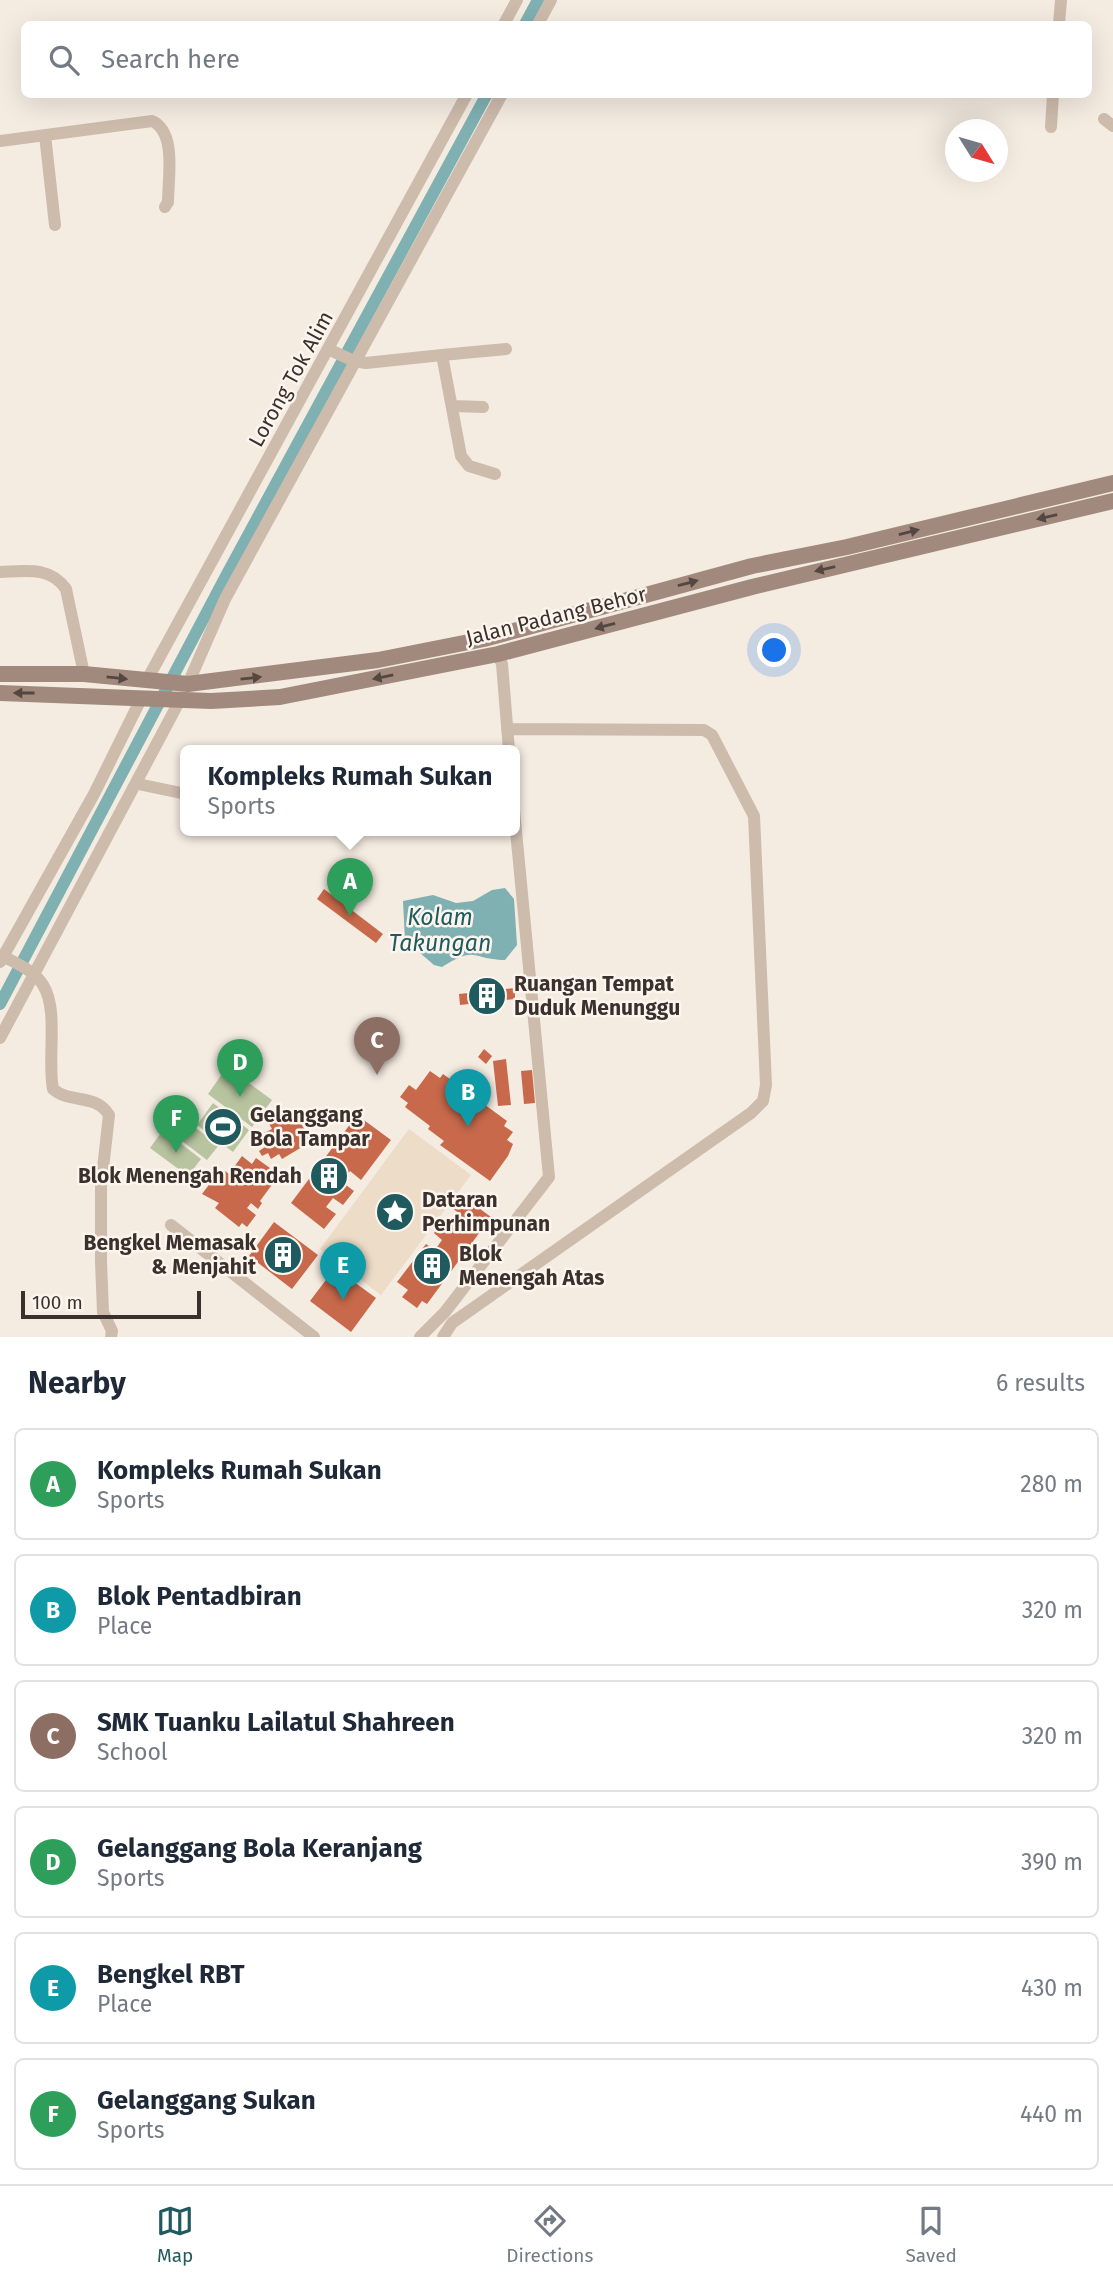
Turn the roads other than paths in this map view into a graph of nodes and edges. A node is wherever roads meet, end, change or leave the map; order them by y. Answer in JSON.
{"nodes":[{"id":1,"x":517,"y":0,"type":"edge"},
{"id":2,"x":551,"y":0,"type":"edge"},
{"id":3,"x":1062,"y":0,"type":"edge"},
{"id":4,"x":506,"y":21,"type":"edge"},
{"id":5,"x":540,"y":21,"type":"edge"},
{"id":6,"x":1059,"y":21,"type":"edge"},
{"id":7,"x":465,"y":98,"type":"edge"},
{"id":8,"x":500,"y":98,"type":"edge"},
{"id":9,"x":1054,"y":98,"type":"edge"},
{"id":10,"x":1051,"y":127,"type":"dead end"},
{"id":11,"x":45,"y":135,"type":"junction"},
{"id":12,"x":0,"y":141,"type":"edge"},
{"id":13,"x":165,"y":207,"type":"dead end"},
{"id":14,"x":55,"y":225,"type":"dead end"},
{"id":15,"x":506,"y":349,"type":"dead end"},
{"id":16,"x":332,"y":351,"type":"junction"},
{"id":17,"x":442,"y":355,"type":"junction"},
{"id":18,"x":355,"y":362,"type":"junction"},
{"id":19,"x":453,"y":406,"type":"junction"},
{"id":20,"x":483,"y":407,"type":"dead end"},
{"id":21,"x":495,"y":474,"type":"dead end"},
{"id":22,"x":1113,"y":483,"type":"edge"},
{"id":23,"x":1113,"y":501,"type":"edge"},
{"id":24,"x":0,"y":572,"type":"edge"},
{"id":25,"x":484,"y":639,"type":"junction"},
{"id":26,"x":498,"y":654,"type":"junction"},
{"id":27,"x":0,"y":674,"type":"edge"},
{"id":28,"x":84,"y":674,"type":"junction"},
{"id":29,"x":60,"y":675,"type":"junction"},
{"id":30,"x":147,"y":680,"type":"junction"},
{"id":31,"x":185,"y":684,"type":"junction"},
{"id":32,"x":0,"y":693,"type":"edge"},
{"id":33,"x":60,"y":693,"type":"junction"},
{"id":34,"x":141,"y":699,"type":"junction"},
{"id":35,"x":180,"y":701,"type":"junction"},
{"id":36,"x":507,"y":729,"type":"junction"},
{"id":37,"x":509,"y":745,"type":"edge"},
{"id":38,"x":138,"y":784,"type":"junction"},
{"id":39,"x":180,"y":793,"type":"edge"},
{"id":40,"x":516,"y":836,"type":"edge"},
{"id":41,"x":3,"y":959,"type":"edge"},
{"id":42,"x":33,"y":974,"type":"junction"},
{"id":43,"x":0,"y":1038,"type":"edge"},
{"id":44,"x":171,"y":1225,"type":"dead end"},
{"id":45,"x":111,"y":1337,"type":"edge"},
{"id":46,"x":314,"y":1337,"type":"edge"},
{"id":47,"x":420,"y":1337,"type":"edge"},
{"id":48,"x":443,"y":1337,"type":"edge"}],
"edges":[{"from":1,"to":4,"type":"street"},
{"from":2,"to":5,"type":"street"},
{"from":3,"to":6,"type":"street"},
{"from":7,"to":16,"type":"street","name":"Lorong Tok Alim"},
{"from":8,"to":18,"type":"street"},
{"from":9,"to":10,"type":"street"},
{"from":11,"to":12,"type":"street"},
{"from":11,"to":13,"type":"street"},
{"from":11,"to":14,"type":"street"},
{"from":15,"to":17,"type":"street"},
{"from":16,"to":18,"type":"street"},
{"from":16,"to":30,"type":"street","name":"Lorong Tok Alim"},
{"from":17,"to":18,"type":"street"},
{"from":17,"to":19,"type":"street"},
{"from":18,"to":31,"type":"street"},
{"from":19,"to":20,"type":"street"},
{"from":19,"to":21,"type":"street"},
{"from":25,"to":22,"type":"main road","name":"Jalan Padang Behor","one_way":true},
{"from":23,"to":26,"type":"main road","name":"Jalan Padang Behor","one_way":true},
{"from":24,"to":28,"type":"street"},
{"from":25,"to":26,"type":"main road"},
{"from":31,"to":25,"type":"main road","name":"Jalan Padang Behor","one_way":true},
{"from":26,"to":35,"type":"main road","name":"Jalan Padang Behor","one_way":true},
{"from":26,"to":36,"type":"street"},
{"from":27,"to":29,"type":"main road","name":"Jalan Padang Behor"},
{"from":28,"to":29,"type":"main road","name":"Jalan Padang Behor"},
{"from":28,"to":30,"type":"main road","name":"Jalan Padang Behor","one_way":true},
{"from":29,"to":33,"type":"main road"},
{"from":30,"to":31,"type":"main road","name":"Jalan Padang Behor"},
{"from":33,"to":32,"type":"main road","name":"Jalan Padang Behor","one_way":true},
{"from":33,"to":34,"type":"main road","name":"Jalan Padang Behor"},
{"from":34,"to":35,"type":"main road","name":"Jalan Padang Behor"},
{"from":34,"to":41,"type":"street"},
{"from":35,"to":38,"type":"street"},
{"from":36,"to":37,"type":"street"},
{"from":36,"to":48,"type":"street"},
{"from":38,"to":39,"type":"street"},
{"from":38,"to":42,"type":"street"},
{"from":40,"to":47,"type":"street"},
{"from":41,"to":42,"type":"street"},
{"from":42,"to":43,"type":"street"},
{"from":42,"to":45,"type":"street"},
{"from":44,"to":46,"type":"street"}]}
